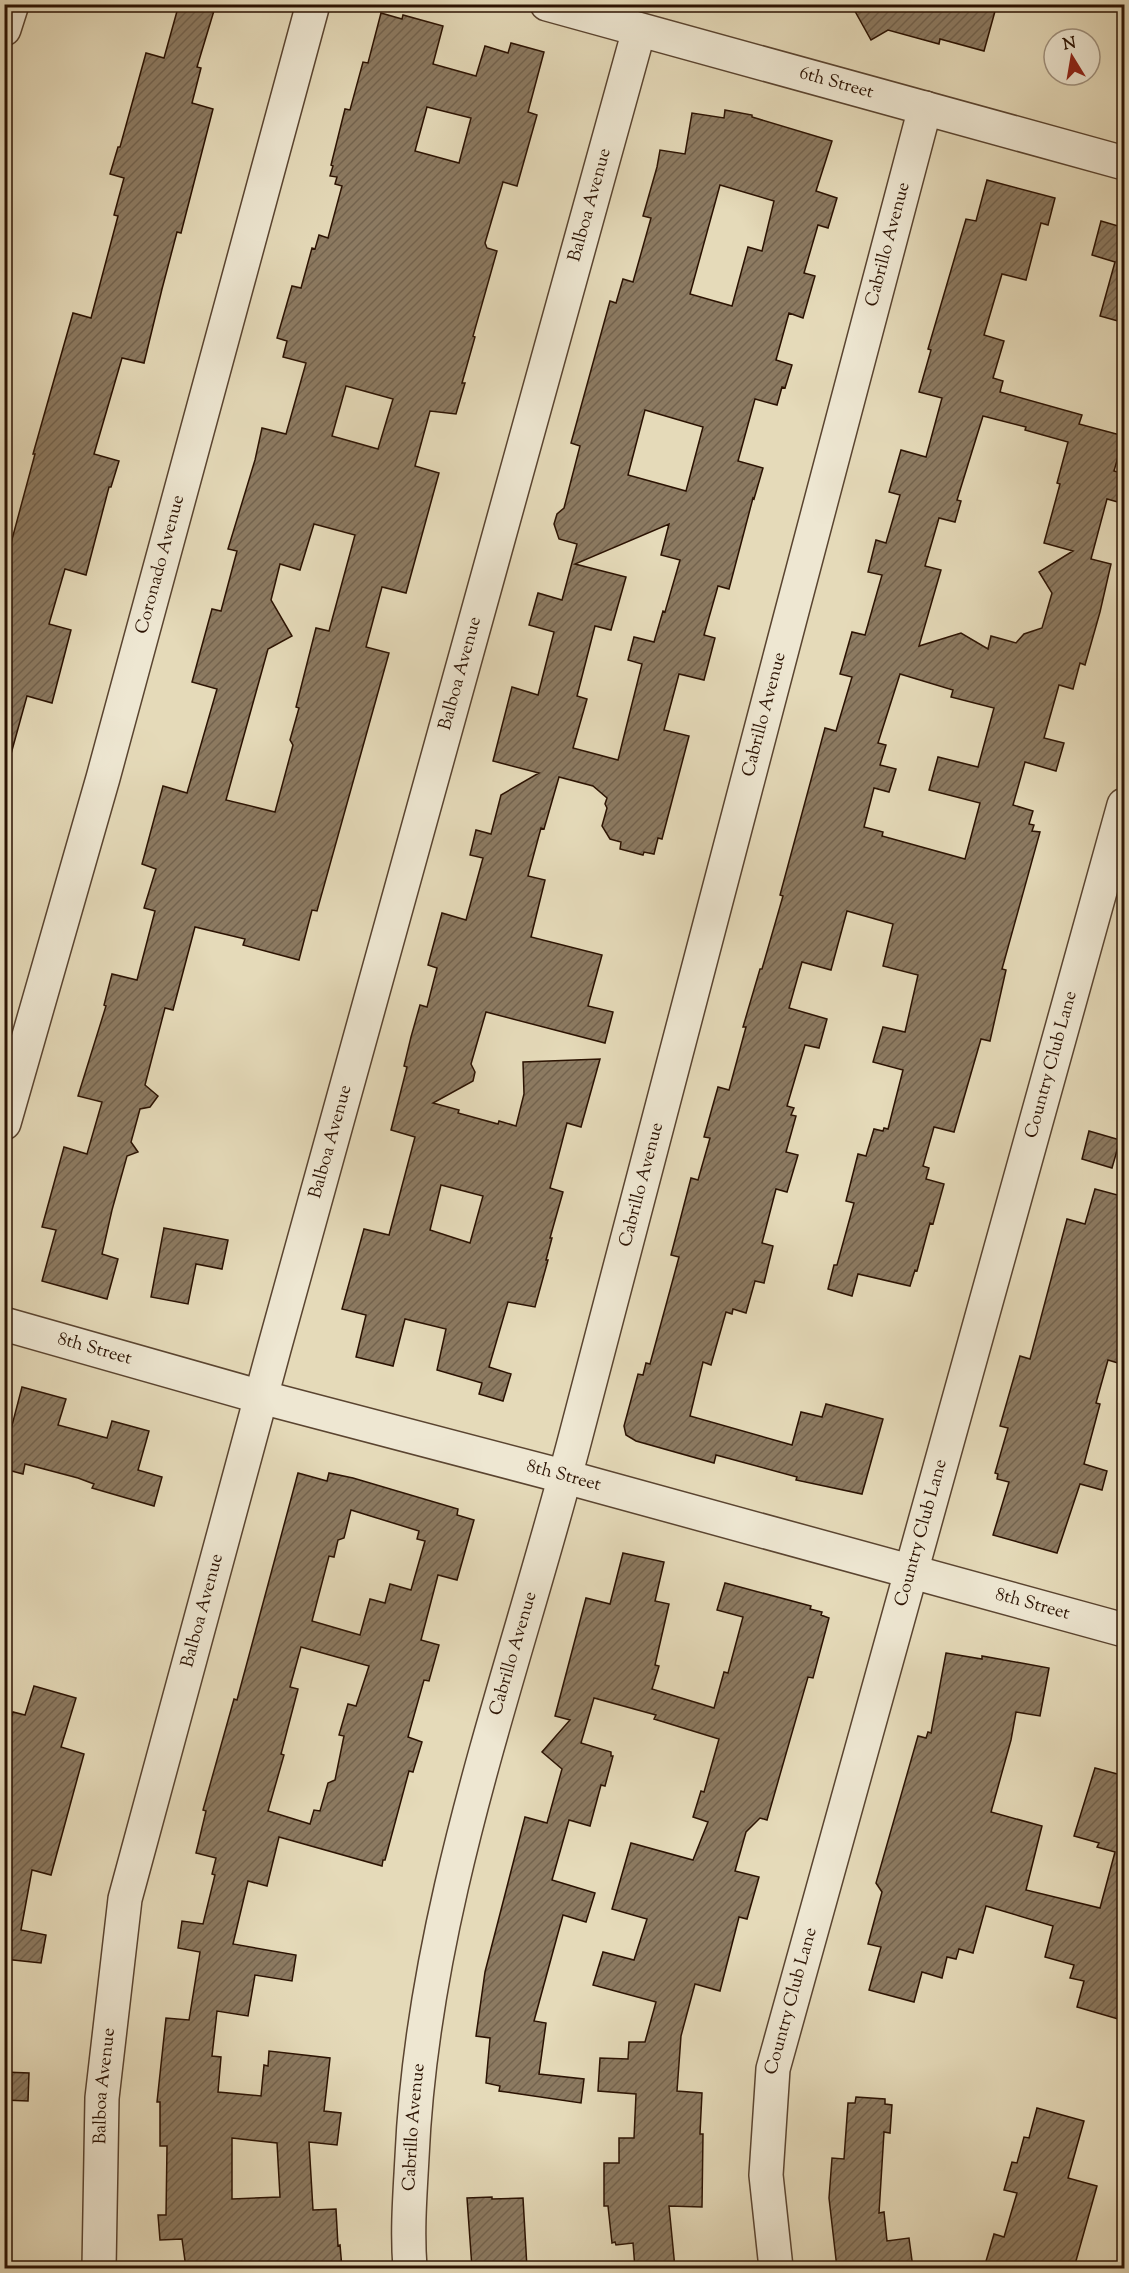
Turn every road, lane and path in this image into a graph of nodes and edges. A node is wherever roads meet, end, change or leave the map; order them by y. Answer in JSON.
{"nodes":[{"id":1,"x":12,"y":4,"type":"edge"},
{"id":2,"x":313,"y":4,"type":"edge"},
{"id":3,"x":547,"y":4,"type":"edge"},
{"id":4,"x":4,"y":29,"type":"edge"},
{"id":5,"x":639,"y":30,"type":"junction"},
{"id":6,"x":925,"y":108,"type":"junction"},
{"id":7,"x":1125,"y":163,"type":"edge"},
{"id":8,"x":1125,"y":805,"type":"edge"},
{"id":9,"x":4,"y":1123,"type":"edge"},
{"id":10,"x":4,"y":1324,"type":"edge"},
{"id":11,"x":261,"y":1397,"type":"junction"},
{"id":12,"x":566,"y":1476,"type":"junction"},
{"id":13,"x":911,"y":1571,"type":"junction"},
{"id":14,"x":1125,"y":1630,"type":"edge"},
{"id":15,"x":99,"y":2268,"type":"edge"},
{"id":16,"x":410,"y":2268,"type":"edge"},
{"id":17,"x":776,"y":2268,"type":"edge"}],
"edges":[{"from":1,"to":4,"type":"street"},
{"from":2,"to":9,"type":"street","name":"Coronado Avenue"},
{"from":3,"to":5,"type":"street","name":"6th Street"},
{"from":5,"to":6,"type":"street","name":"6th Street"},
{"from":5,"to":11,"type":"street","name":"Balboa Avenue"},
{"from":6,"to":7,"type":"street","name":"6th Street"},
{"from":6,"to":12,"type":"street","name":"Cabrillo Avenue"},
{"from":8,"to":13,"type":"street","name":"Country Club Lane"},
{"from":10,"to":11,"type":"street","name":"8th Street"},
{"from":11,"to":12,"type":"street","name":"8th Street"},
{"from":11,"to":15,"type":"street","name":"Balboa Avenue"},
{"from":12,"to":13,"type":"street","name":"8th Street"},
{"from":12,"to":16,"type":"street","name":"Cabrillo Avenue"},
{"from":13,"to":14,"type":"street","name":"8th Street"},
{"from":13,"to":17,"type":"street","name":"Country Club Lane"}]}
